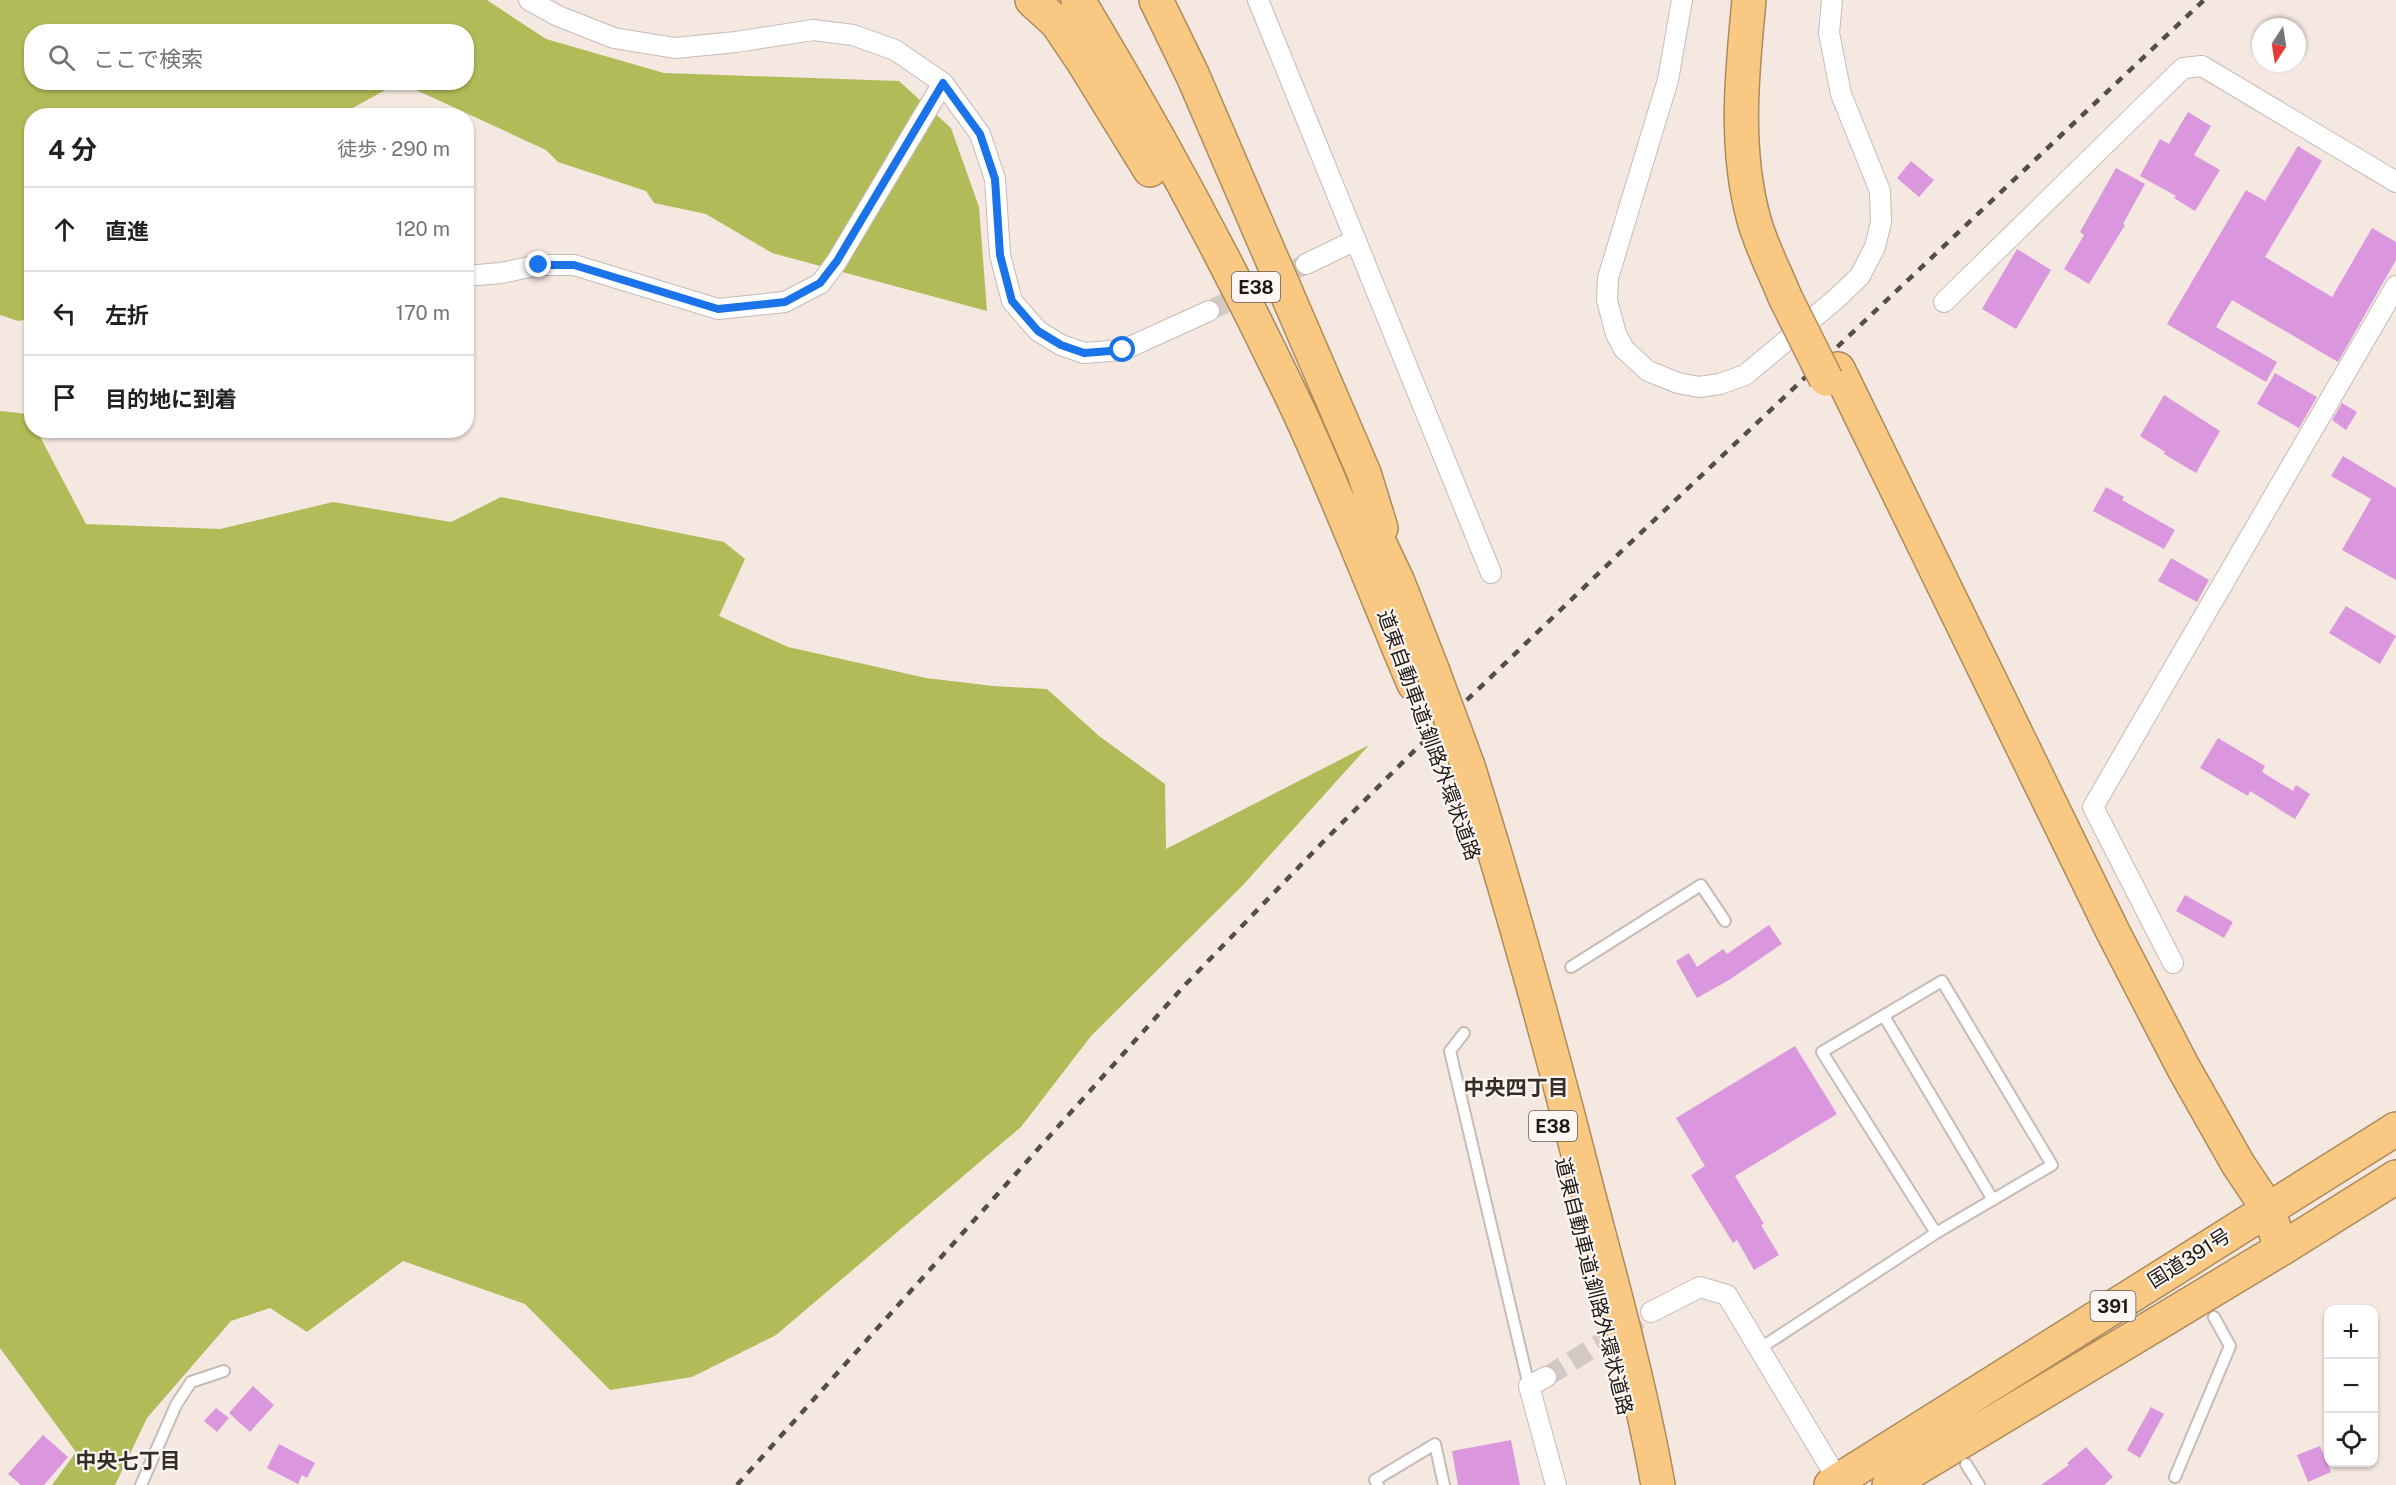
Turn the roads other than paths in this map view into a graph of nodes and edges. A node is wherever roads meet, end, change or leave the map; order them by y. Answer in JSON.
{"nodes":[{"id":1,"x":529,"y":0,"type":"edge"},
{"id":2,"x":1032,"y":0,"type":"edge"},
{"id":3,"x":1078,"y":0,"type":"edge"},
{"id":4,"x":1098,"y":0,"type":"edge"},
{"id":5,"x":1156,"y":0,"type":"edge"},
{"id":6,"x":1258,"y":0,"type":"edge"},
{"id":7,"x":1682,"y":0,"type":"edge"},
{"id":8,"x":1749,"y":0,"type":"edge"},
{"id":9,"x":1762,"y":0,"type":"edge"},
{"id":10,"x":1832,"y":0,"type":"edge"},
{"id":11,"x":943,"y":83,"type":"junction"},
{"id":12,"x":2396,"y":182,"type":"edge"},
{"id":13,"x":1356,"y":240,"type":"junction"},
{"id":14,"x":1306,"y":264,"type":"tunnel mouth"},
{"id":15,"x":474,"y":275,"type":"edge"},
{"id":16,"x":2396,"y":286,"type":"edge"},
{"id":17,"x":1792,"y":294,"type":"junction"},
{"id":18,"x":1944,"y":302,"type":"dead end"},
{"id":19,"x":1209,"y":311,"type":"tunnel mouth"},
{"id":20,"x":1301,"y":417,"type":"junction"},
{"id":21,"x":1491,"y":573,"type":"dead end"},
{"id":22,"x":1398,"y":582,"type":"junction"},
{"id":23,"x":1423,"y":676,"type":"junction"},
{"id":24,"x":1725,"y":921,"type":"dead end"},
{"id":25,"x":2173,"y":963,"type":"dead end"},
{"id":26,"x":1571,"y":967,"type":"dead end"},
{"id":27,"x":1884,"y":1016,"type":"junction"},
{"id":28,"x":1464,"y":1033,"type":"dead end"},
{"id":29,"x":2396,"y":1129,"type":"edge"},
{"id":30,"x":2396,"y":1177,"type":"edge"},
{"id":31,"x":1993,"y":1200,"type":"junction"},
{"id":32,"x":2258,"y":1215,"type":"junction"},
{"id":33,"x":1936,"y":1233,"type":"junction"},
{"id":34,"x":2281,"y":1249,"type":"junction"},
{"id":35,"x":1651,"y":1312,"type":"tunnel mouth"},
{"id":36,"x":2214,"y":1317,"type":"dead end"},
{"id":37,"x":1759,"y":1349,"type":"junction"},
{"id":38,"x":224,"y":1371,"type":"dead end"},
{"id":39,"x":1546,"y":1377,"type":"tunnel mouth"},
{"id":40,"x":1529,"y":1386,"type":"junction"},
{"id":41,"x":1966,"y":1464,"type":"dead end"},
{"id":42,"x":2175,"y":1477,"type":"dead end"},
{"id":43,"x":1649,"y":1479,"type":"edge"},
{"id":44,"x":1837,"y":1484,"type":"edge"},
{"id":45,"x":141,"y":1485,"type":"edge"},
{"id":46,"x":1377,"y":1485,"type":"edge"},
{"id":47,"x":1444,"y":1485,"type":"edge"},
{"id":48,"x":1556,"y":1485,"type":"edge"},
{"id":49,"x":1889,"y":1485,"type":"edge"},
{"id":50,"x":1979,"y":1485,"type":"edge"}],
"edges":[{"from":1,"to":11,"type":"street"},
{"from":2,"to":20,"type":"highway"},
{"from":3,"to":20,"type":"highway","name":"道東自動車道;釧路外環状道路","number":"E38"},
{"from":4,"to":22,"type":"highway","name":"道東自動車道;釧路外環状道路","number":"E38"},
{"from":5,"to":22,"type":"highway"},
{"from":6,"to":13,"type":"street"},
{"from":7,"to":10,"type":"street"},
{"from":8,"to":17,"type":"highway"},
{"from":9,"to":17,"type":"highway"},
{"from":11,"to":15,"type":"street"},
{"from":11,"to":19,"type":"street"},
{"from":12,"to":18,"type":"street"},
{"from":13,"to":14,"type":"street"},
{"from":13,"to":21,"type":"street"},
{"from":16,"to":25,"type":"street"},
{"from":17,"to":32,"type":"highway"},
{"from":20,"to":23,"type":"highway","name":"道東自動車道;釧路外環状道路","number":"E38"},
{"from":22,"to":23,"type":"highway","name":"道東自動車道;釧路外環状道路","number":"E38"},
{"from":23,"to":43,"type":"highway","name":"道東自動車道;釧路外環状道路","number":"E38","bridge":true},
{"from":24,"to":26,"type":"lane"},
{"from":27,"to":31,"type":"lane"},
{"from":27,"to":31,"type":"lane"},
{"from":27,"to":33,"type":"lane"},
{"from":28,"to":40,"type":"lane"},
{"from":29,"to":32,"type":"highway","name":"国道391号","number":"391"},
{"from":30,"to":34,"type":"highway","name":"国道391号","number":"391"},
{"from":31,"to":33,"type":"lane"},
{"from":32,"to":34,"type":"highway"},
{"from":32,"to":44,"type":"highway","name":"国道391号","number":"391"},
{"from":33,"to":37,"type":"lane"},
{"from":34,"to":49,"type":"highway","name":"国道391号","number":"391"},
{"from":35,"to":37,"type":"street"},
{"from":36,"to":42,"type":"lane"},
{"from":37,"to":44,"type":"street"},
{"from":38,"to":45,"type":"lane"},
{"from":39,"to":40,"type":"street"},
{"from":40,"to":48,"type":"street"},
{"from":41,"to":50,"type":"lane"},
{"from":46,"to":47,"type":"lane"}]}
